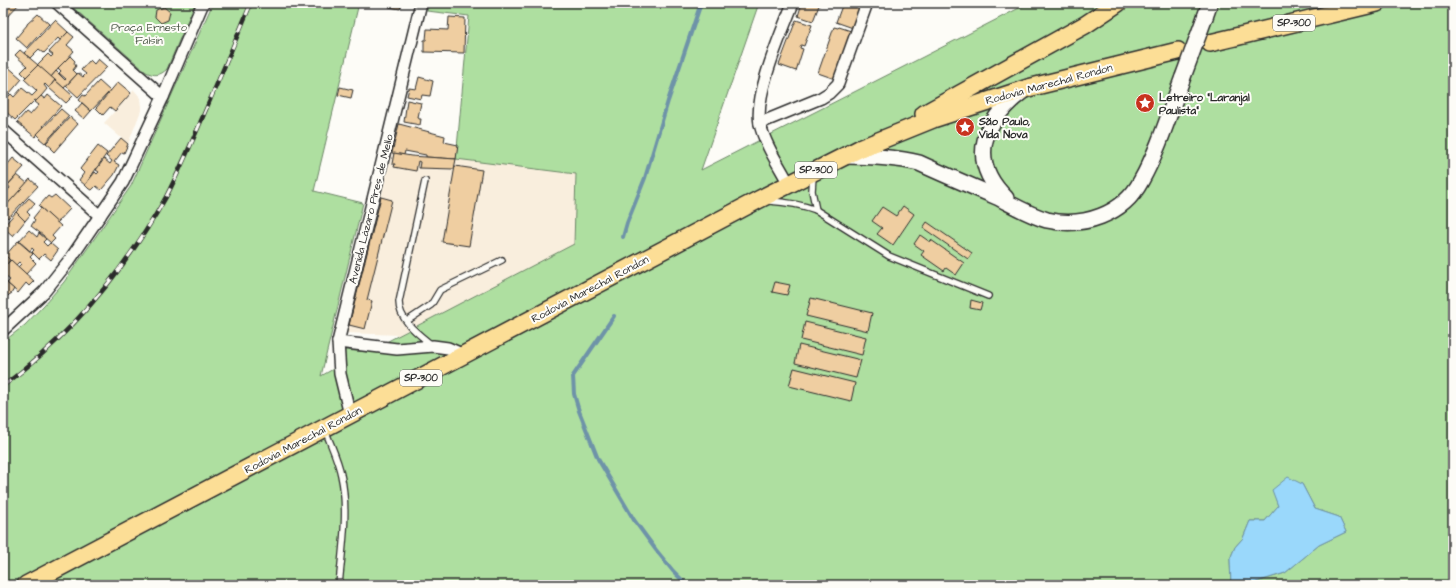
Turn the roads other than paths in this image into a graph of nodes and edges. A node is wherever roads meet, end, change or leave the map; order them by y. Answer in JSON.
{"nodes":[{"id":1,"x":57,"y":3,"type":"edge"},
{"id":2,"x":203,"y":3,"type":"edge"},
{"id":3,"x":421,"y":3,"type":"edge"},
{"id":4,"x":793,"y":3,"type":"edge"},
{"id":5,"x":867,"y":3,"type":"edge"},
{"id":6,"x":1118,"y":3,"type":"edge"},
{"id":7,"x":1210,"y":3,"type":"edge"},
{"id":8,"x":1378,"y":3,"type":"edge"},
{"id":9,"x":1210,"y":43,"type":"dead end"},
{"id":10,"x":1178,"y":51,"type":"dead end"},
{"id":11,"x":1028,"y":88,"type":"junction"},
{"id":12,"x":163,"y":97,"type":"junction"},
{"id":13,"x":760,"y":123,"type":"junction"},
{"id":14,"x":3,"y":130,"type":"edge"},
{"id":15,"x":859,"y":149,"type":"junction"},
{"id":16,"x":843,"y":156,"type":"junction"},
{"id":17,"x":814,"y":172,"type":"junction"},
{"id":18,"x":425,"y":181,"type":"dead end"},
{"id":19,"x":789,"y":184,"type":"junction"},
{"id":20,"x":758,"y":200,"type":"junction"},
{"id":21,"x":1011,"y":203,"type":"junction"},
{"id":22,"x":816,"y":210,"type":"junction"},
{"id":23,"x":100,"y":216,"type":"junction"},
{"id":24,"x":502,"y":260,"type":"dead end"},
{"id":25,"x":988,"y":296,"type":"dead end"},
{"id":26,"x":406,"y":321,"type":"junction"},
{"id":27,"x":4,"y":327,"type":"edge"},
{"id":28,"x":338,"y":342,"type":"junction"},
{"id":29,"x":433,"y":346,"type":"junction"},
{"id":30,"x":464,"y":355,"type":"junction"},
{"id":31,"x":350,"y":415,"type":"junction"},
{"id":32,"x":325,"y":428,"type":"junction"},
{"id":33,"x":26,"y":585,"type":"edge"},
{"id":34,"x":339,"y":585,"type":"edge"}],
"edges":[{"from":1,"to":12,"type":"street"},
{"from":2,"to":12,"type":"street"},
{"from":3,"to":28,"type":"street","name":"Avenida Lázaro Pires de Mello"},
{"from":4,"to":13,"type":"street"},
{"from":5,"to":13,"type":"street"},
{"from":6,"to":15,"type":"main road"},
{"from":7,"to":21,"type":"main road","bridge":true},
{"from":8,"to":9,"type":"main road","number":"SP-300"},
{"from":10,"to":11,"type":"main road","name":"Rodovia Marechal Rondon","number":"SP-300"},
{"from":11,"to":15,"type":"main road","name":"Rodovia Marechal Rondon","number":"SP-300"},
{"from":11,"to":21,"type":"main road"},
{"from":12,"to":23,"type":"street"},
{"from":13,"to":19,"type":"street"},
{"from":14,"to":23,"type":"street"},
{"from":15,"to":16,"type":"main road","name":"Rodovia Marechal Rondon","number":"SP-300"},
{"from":16,"to":17,"type":"main road","name":"Rodovia Marechal Rondon","number":"SP-300"},
{"from":16,"to":21,"type":"main road"},
{"from":17,"to":19,"type":"main road","name":"Rodovia Marechal Rondon","number":"SP-300"},
{"from":17,"to":22,"type":"lane"},
{"from":18,"to":26,"type":"lane"},
{"from":19,"to":20,"type":"main road","name":"Rodovia Marechal Rondon","number":"SP-300"},
{"from":20,"to":22,"type":"lane"},
{"from":20,"to":30,"type":"main road","name":"Rodovia Marechal Rondon","number":"SP-300"},
{"from":22,"to":25,"type":"lane"},
{"from":23,"to":27,"type":"street"},
{"from":24,"to":26,"type":"lane"},
{"from":26,"to":29,"type":"lane"},
{"from":28,"to":29,"type":"street"},
{"from":28,"to":31,"type":"street","name":"Avenida Lázaro Pires de Mello"},
{"from":29,"to":30,"type":"street"},
{"from":30,"to":31,"type":"main road","name":"Rodovia Marechal Rondon","number":"SP-300"},
{"from":31,"to":32,"type":"main road","name":"Rodovia Marechal Rondon","number":"SP-300"},
{"from":32,"to":33,"type":"main road","name":"Rodovia Marechal Rondon","number":"SP-300"},
{"from":32,"to":34,"type":"lane"}]}
